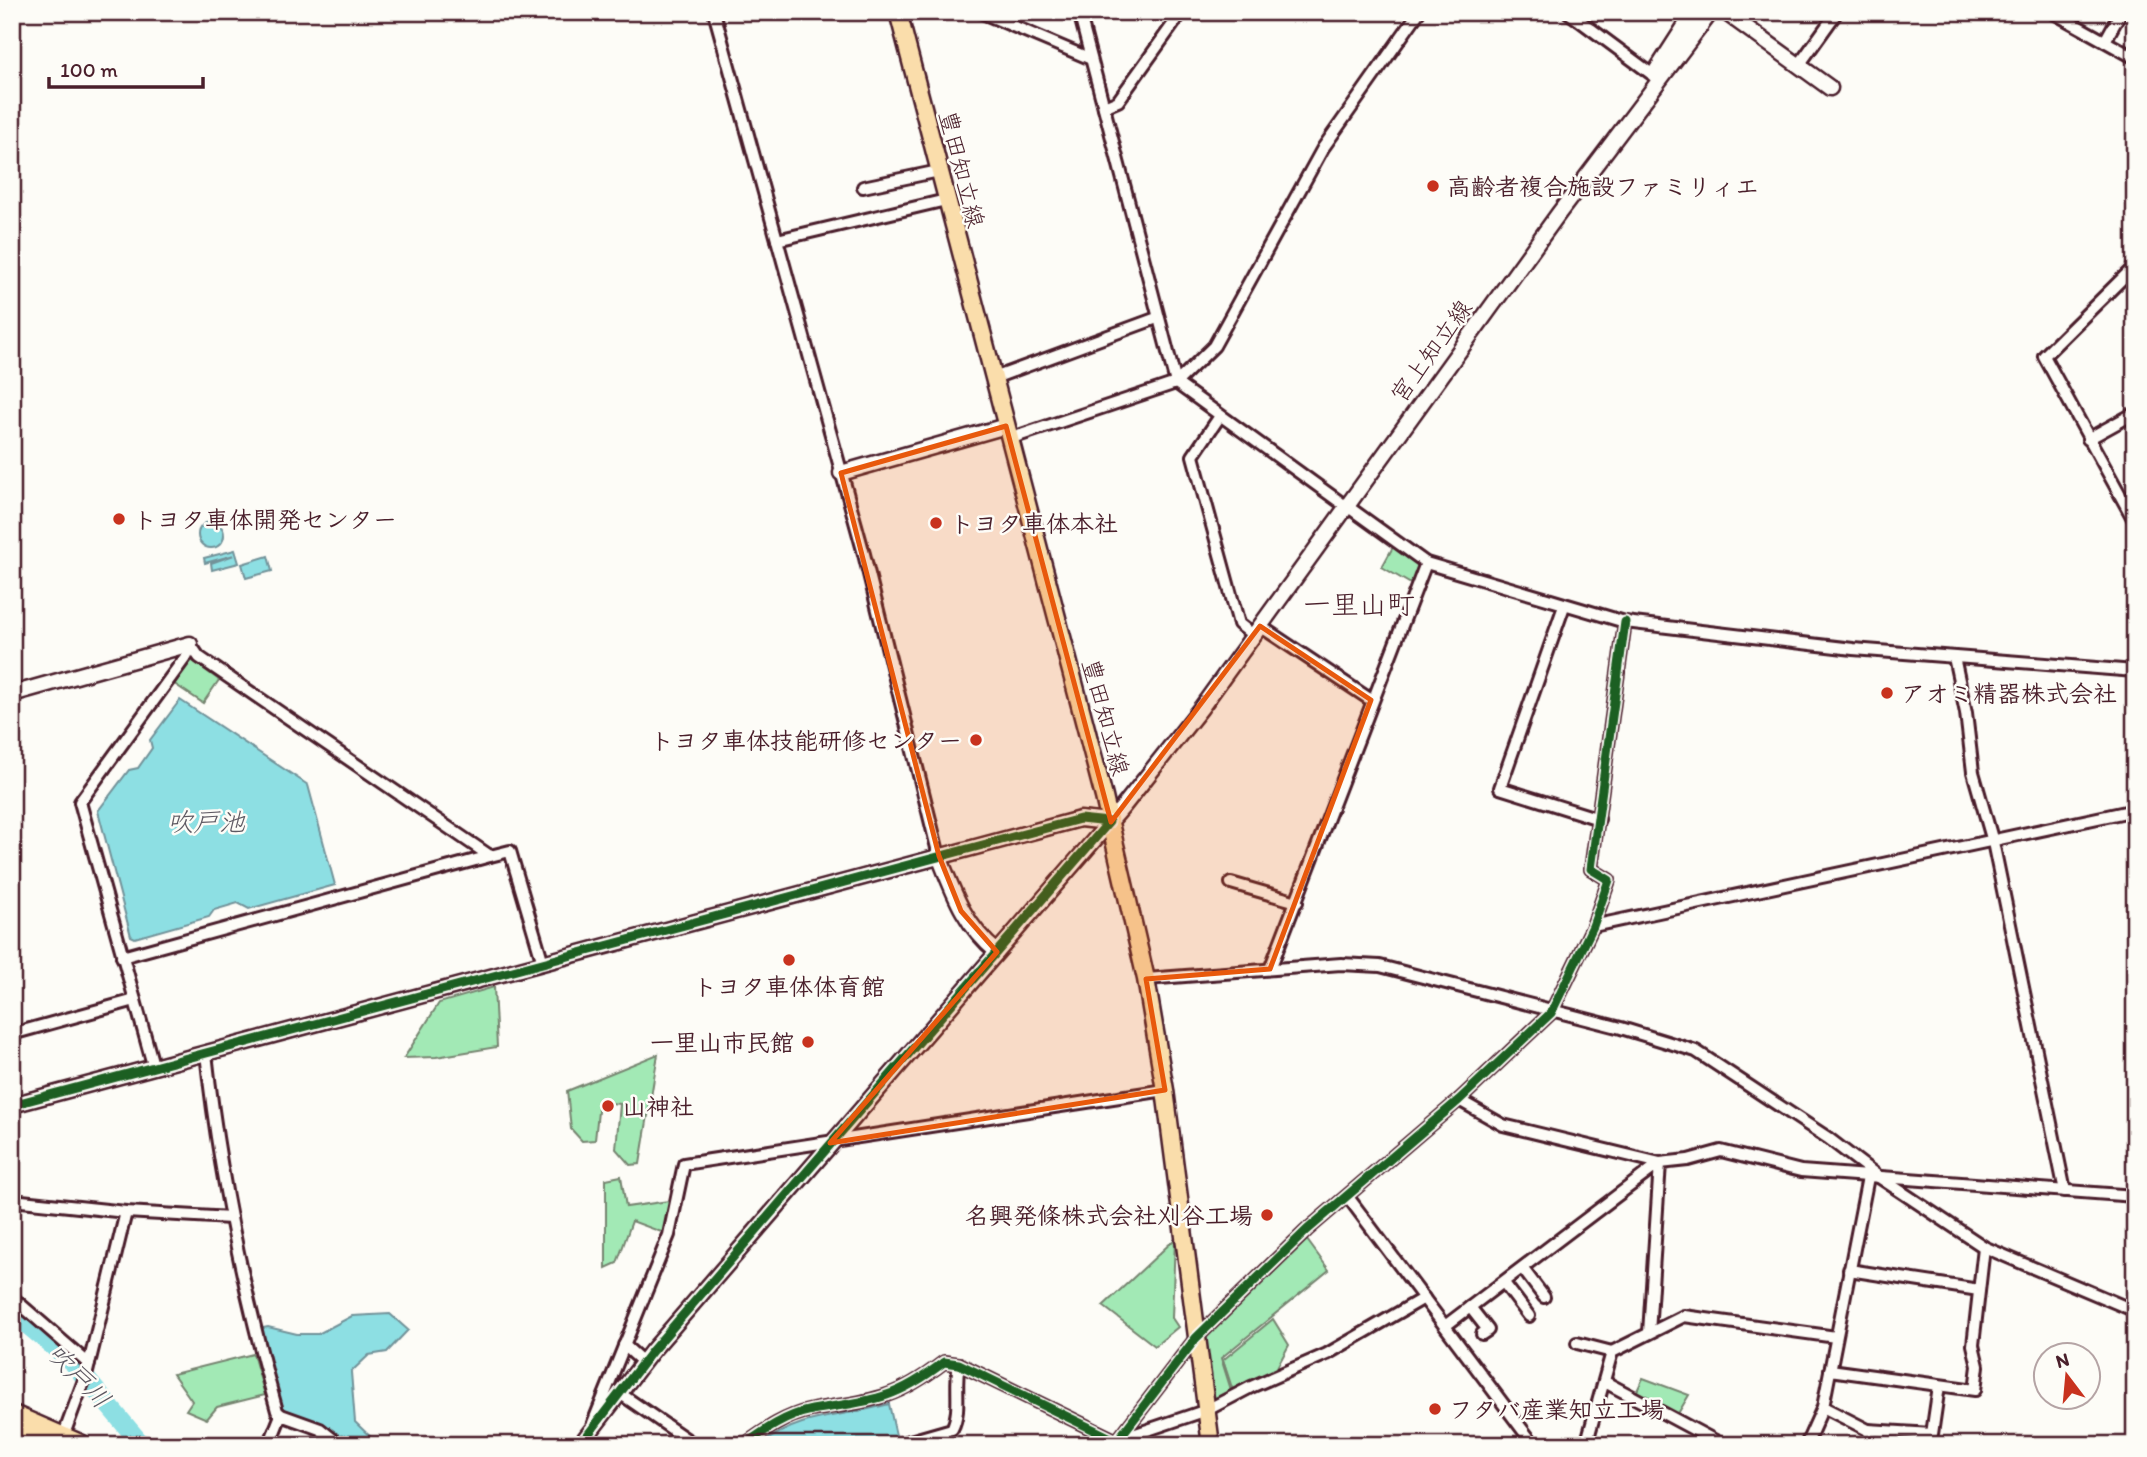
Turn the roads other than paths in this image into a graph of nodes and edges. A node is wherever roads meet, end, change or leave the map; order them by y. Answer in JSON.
{"nodes":[{"id":1,"x":714,"y":12,"type":"edge"},
{"id":2,"x":898,"y":12,"type":"edge"},
{"id":3,"x":980,"y":12,"type":"edge"},
{"id":4,"x":1079,"y":12,"type":"edge"},
{"id":5,"x":1182,"y":12,"type":"edge"},
{"id":6,"x":1419,"y":12,"type":"edge"},
{"id":7,"x":1568,"y":12,"type":"edge"},
{"id":8,"x":1694,"y":12,"type":"edge"},
{"id":9,"x":1711,"y":12,"type":"edge"},
{"id":10,"x":1725,"y":12,"type":"edge"},
{"id":11,"x":1837,"y":12,"type":"edge"},
{"id":12,"x":2052,"y":12,"type":"edge"},
{"id":13,"x":2121,"y":12,"type":"edge"},
{"id":14,"x":2069,"y":16,"type":"edge"},
{"id":15,"x":2105,"y":41,"type":"junction"},
{"id":16,"x":2135,"y":58,"type":"edge"},
{"id":17,"x":1091,"y":59,"type":"junction"},
{"id":18,"x":1799,"y":65,"type":"junction"},
{"id":19,"x":1653,"y":75,"type":"junction"},
{"id":20,"x":1830,"y":88,"type":"dead end"},
{"id":21,"x":1104,"y":107,"type":"junction"},
{"id":22,"x":939,"y":171,"type":"junction"},
{"id":23,"x":863,"y":187,"type":"dead end"},
{"id":24,"x":946,"y":200,"type":"junction"},
{"id":25,"x":777,"y":240,"type":"junction"},
{"id":26,"x":2135,"y":266,"type":"edge"},
{"id":27,"x":1157,"y":318,"type":"junction"},
{"id":28,"x":994,"y":378,"type":"junction"},
{"id":29,"x":1176,"y":383,"type":"junction"},
{"id":30,"x":2135,"y":413,"type":"edge"},
{"id":31,"x":1220,"y":416,"type":"junction"},
{"id":32,"x":1008,"y":433,"type":"junction"},
{"id":33,"x":2088,"y":439,"type":"junction"},
{"id":34,"x":841,"y":473,"type":"junction"},
{"id":35,"x":1344,"y":504,"type":"junction"},
{"id":36,"x":2135,"y":522,"type":"edge"},
{"id":37,"x":1426,"y":564,"type":"junction"},
{"id":38,"x":1564,"y":606,"type":"junction"},
{"id":39,"x":1625,"y":622,"type":"junction"},
{"id":40,"x":1254,"y":628,"type":"junction"},
{"id":41,"x":190,"y":644,"type":"junction"},
{"id":42,"x":1954,"y":657,"type":"junction"},
{"id":43,"x":2134,"y":667,"type":"edge"},
{"id":44,"x":12,"y":694,"type":"edge"},
{"id":45,"x":1371,"y":700,"type":"junction"},
{"id":46,"x":2135,"y":810,"type":"edge"},
{"id":47,"x":1599,"y":820,"type":"junction"},
{"id":48,"x":1109,"y":822,"type":"junction"},
{"id":49,"x":1993,"y":842,"type":"junction"},
{"id":50,"x":490,"y":856,"type":"junction"},
{"id":51,"x":939,"y":856,"type":"junction"},
{"id":52,"x":1231,"y":883,"type":"dead end"},
{"id":53,"x":1297,"y":902,"type":"junction"},
{"id":54,"x":1593,"y":926,"type":"junction"},
{"id":55,"x":997,"y":951,"type":"junction"},
{"id":56,"x":122,"y":957,"type":"junction"},
{"id":57,"x":543,"y":963,"type":"junction"},
{"id":58,"x":1270,"y":969,"type":"junction"},
{"id":59,"x":1146,"y":979,"type":"junction"},
{"id":60,"x":135,"y":1000,"type":"junction"},
{"id":61,"x":1551,"y":1013,"type":"junction"},
{"id":62,"x":12,"y":1034,"type":"edge"},
{"id":63,"x":206,"y":1052,"type":"junction"},
{"id":64,"x":153,"y":1065,"type":"junction"},
{"id":65,"x":1165,"y":1090,"type":"junction"},
{"id":66,"x":1459,"y":1100,"type":"junction"},
{"id":67,"x":12,"y":1104,"type":"edge"},
{"id":68,"x":830,"y":1143,"type":"junction"},
{"id":69,"x":1660,"y":1163,"type":"junction"},
{"id":70,"x":1874,"y":1177,"type":"junction"},
{"id":71,"x":2064,"y":1191,"type":"junction"},
{"id":72,"x":2135,"y":1196,"type":"edge"},
{"id":73,"x":1348,"y":1197,"type":"junction"},
{"id":74,"x":12,"y":1200,"type":"edge"},
{"id":75,"x":127,"y":1212,"type":"junction"},
{"id":76,"x":231,"y":1218,"type":"junction"},
{"id":77,"x":1984,"y":1247,"type":"junction"},
{"id":78,"x":1523,"y":1269,"type":"junction"},
{"id":79,"x":1849,"y":1270,"type":"junction"},
{"id":80,"x":1504,"y":1283,"type":"junction"},
{"id":81,"x":1979,"y":1290,"type":"junction"},
{"id":82,"x":12,"y":1297,"type":"edge"},
{"id":83,"x":1544,"y":1297,"type":"dead end"},
{"id":84,"x":1424,"y":1298,"type":"junction"},
{"id":85,"x":1471,"y":1307,"type":"junction"},
{"id":86,"x":2135,"y":1311,"type":"edge"},
{"id":87,"x":1529,"y":1316,"type":"dead end"},
{"id":88,"x":1445,"y":1326,"type":"junction"},
{"id":89,"x":1482,"y":1334,"type":"dead end"},
{"id":90,"x":1649,"y":1334,"type":"junction"},
{"id":91,"x":1836,"y":1337,"type":"junction"},
{"id":92,"x":1196,"y":1338,"type":"junction"},
{"id":93,"x":1577,"y":1343,"type":"dead end"},
{"id":94,"x":624,"y":1345,"type":"junction"},
{"id":95,"x":1612,"y":1352,"type":"junction"},
{"id":96,"x":644,"y":1363,"type":"junction"},
{"id":97,"x":959,"y":1364,"type":"junction"},
{"id":98,"x":1830,"y":1370,"type":"junction"},
{"id":99,"x":87,"y":1373,"type":"junction"},
{"id":100,"x":1605,"y":1382,"type":"junction"},
{"id":101,"x":1939,"y":1386,"type":"junction"},
{"id":102,"x":618,"y":1392,"type":"junction"},
{"id":103,"x":1823,"y":1407,"type":"junction"},
{"id":104,"x":1208,"y":1410,"type":"junction"},
{"id":105,"x":12,"y":1415,"type":"edge"},
{"id":106,"x":281,"y":1415,"type":"junction"},
{"id":107,"x":591,"y":1429,"type":"junction"},
{"id":108,"x":12,"y":1430,"type":"edge"},
{"id":109,"x":1868,"y":1430,"type":"junction"},
{"id":110,"x":55,"y":1441,"type":"edge"},
{"id":111,"x":1115,"y":1443,"type":"edge"},
{"id":112,"x":81,"y":1445,"type":"edge"},
{"id":113,"x":269,"y":1445,"type":"edge"},
{"id":114,"x":340,"y":1445,"type":"edge"},
{"id":115,"x":580,"y":1445,"type":"edge"},
{"id":116,"x":695,"y":1445,"type":"edge"},
{"id":117,"x":744,"y":1445,"type":"edge"},
{"id":118,"x":896,"y":1445,"type":"edge"},
{"id":119,"x":1212,"y":1445,"type":"edge"},
{"id":120,"x":1534,"y":1445,"type":"edge"},
{"id":121,"x":1586,"y":1445,"type":"edge"},
{"id":122,"x":1716,"y":1445,"type":"edge"},
{"id":123,"x":1722,"y":1445,"type":"edge"},
{"id":124,"x":1806,"y":1445,"type":"edge"},
{"id":125,"x":1874,"y":1445,"type":"edge"}],
"edges":[{"from":1,"to":25,"type":"street"},
{"from":2,"to":22,"type":"main road","name":"豊田知立線"},
{"from":3,"to":17,"type":"street"},
{"from":4,"to":17,"type":"street"},
{"from":5,"to":21,"type":"street"},
{"from":6,"to":29,"type":"street"},
{"from":7,"to":19,"type":"street"},
{"from":8,"to":19,"type":"street","name":"宮上知立線"},
{"from":9,"to":35,"type":"street","name":"宮上知立線"},
{"from":10,"to":18,"type":"street"},
{"from":11,"to":18,"type":"street"},
{"from":12,"to":14,"type":"street"},
{"from":13,"to":15,"type":"street"},
{"from":14,"to":15,"type":"street"},
{"from":15,"to":16,"type":"street"},
{"from":17,"to":21,"type":"street"},
{"from":18,"to":20,"type":"street"},
{"from":19,"to":35,"type":"street","name":"宮上知立線"},
{"from":21,"to":27,"type":"street"},
{"from":22,"to":23,"type":"street"},
{"from":22,"to":24,"type":"main road","name":"豊田知立線"},
{"from":24,"to":25,"type":"street"},
{"from":24,"to":28,"type":"main road","name":"豊田知立線"},
{"from":25,"to":34,"type":"street"},
{"from":26,"to":33,"type":"street"},
{"from":27,"to":28,"type":"street"},
{"from":27,"to":29,"type":"street"},
{"from":28,"to":32,"type":"main road","name":"豊田知立線"},
{"from":29,"to":31,"type":"street"},
{"from":29,"to":32,"type":"street"},
{"from":30,"to":33,"type":"street"},
{"from":31,"to":35,"type":"street"},
{"from":31,"to":40,"type":"street"},
{"from":32,"to":34,"type":"street"},
{"from":32,"to":48,"type":"main road","name":"豊田知立線"},
{"from":33,"to":36,"type":"street"},
{"from":34,"to":51,"type":"street"},
{"from":35,"to":37,"type":"street"},
{"from":35,"to":40,"type":"street","name":"宮上知立線"},
{"from":37,"to":38,"type":"street"},
{"from":37,"to":45,"type":"street"},
{"from":38,"to":39,"type":"street"},
{"from":38,"to":47,"type":"street"},
{"from":39,"to":42,"type":"street"},
{"from":39,"to":47,"type":"street"},
{"from":40,"to":45,"type":"street"},
{"from":40,"to":48,"type":"street","name":"宮上知立線"},
{"from":41,"to":44,"type":"street"},
{"from":41,"to":50,"type":"street"},
{"from":41,"to":56,"type":"street"},
{"from":42,"to":43,"type":"street"},
{"from":42,"to":49,"type":"street"},
{"from":45,"to":53,"type":"street"},
{"from":46,"to":49,"type":"street"},
{"from":47,"to":54,"type":"street"},
{"from":48,"to":51,"type":"street"},
{"from":48,"to":55,"type":"street","name":"宮上知立線"},
{"from":48,"to":59,"type":"main road","name":"豊田知立線"},
{"from":49,"to":54,"type":"street"},
{"from":49,"to":71,"type":"street"},
{"from":50,"to":56,"type":"street"},
{"from":50,"to":57,"type":"street"},
{"from":51,"to":55,"type":"street"},
{"from":51,"to":57,"type":"street"},
{"from":52,"to":53,"type":"street"},
{"from":53,"to":58,"type":"street"},
{"from":54,"to":61,"type":"street"},
{"from":55,"to":68,"type":"street","name":"宮上知立線"},
{"from":56,"to":60,"type":"street"},
{"from":57,"to":63,"type":"street"},
{"from":58,"to":59,"type":"street"},
{"from":58,"to":61,"type":"street"},
{"from":59,"to":65,"type":"main road","name":"豊田知立線"},
{"from":60,"to":62,"type":"street"},
{"from":60,"to":64,"type":"street"},
{"from":61,"to":66,"type":"street"},
{"from":61,"to":70,"type":"street"},
{"from":63,"to":64,"type":"street"},
{"from":63,"to":76,"type":"street"},
{"from":64,"to":67,"type":"street"},
{"from":65,"to":68,"type":"street"},
{"from":65,"to":92,"type":"main road","name":"豊田知立線"},
{"from":66,"to":69,"type":"street"},
{"from":66,"to":73,"type":"street"},
{"from":68,"to":94,"type":"street"},
{"from":68,"to":96,"type":"street","name":"宮上知立線"},
{"from":69,"to":70,"type":"street"},
{"from":69,"to":78,"type":"street"},
{"from":69,"to":90,"type":"street"},
{"from":70,"to":71,"type":"street"},
{"from":70,"to":77,"type":"street"},
{"from":70,"to":79,"type":"street"},
{"from":71,"to":72,"type":"street"},
{"from":73,"to":84,"type":"street"},
{"from":73,"to":92,"type":"street"},
{"from":74,"to":75,"type":"street"},
{"from":75,"to":76,"type":"street"},
{"from":75,"to":99,"type":"street"},
{"from":76,"to":106,"type":"street"},
{"from":77,"to":81,"type":"street"},
{"from":77,"to":86,"type":"street"},
{"from":78,"to":80,"type":"street"},
{"from":78,"to":83,"type":"street"},
{"from":79,"to":81,"type":"street"},
{"from":79,"to":91,"type":"street"},
{"from":80,"to":85,"type":"street"},
{"from":80,"to":87,"type":"street"},
{"from":81,"to":101,"type":"street"},
{"from":82,"to":99,"type":"street"},
{"from":84,"to":88,"type":"street"},
{"from":84,"to":104,"type":"street"},
{"from":85,"to":88,"type":"street"},
{"from":85,"to":89,"type":"street"},
{"from":88,"to":120,"type":"street"},
{"from":90,"to":91,"type":"street"},
{"from":90,"to":95,"type":"street"},
{"from":91,"to":98,"type":"street"},
{"from":92,"to":104,"type":"main road","name":"豊田知立線"},
{"from":92,"to":111,"type":"street"},
{"from":93,"to":95,"type":"street"},
{"from":94,"to":96,"type":"street"},
{"from":94,"to":107,"type":"street"},
{"from":95,"to":100,"type":"street"},
{"from":96,"to":102,"type":"street","name":"宮上知立線"},
{"from":97,"to":111,"type":"street"},
{"from":97,"to":117,"type":"street"},
{"from":97,"to":118,"type":"street"},
{"from":98,"to":101,"type":"street"},
{"from":98,"to":103,"type":"street"},
{"from":99,"to":110,"type":"street"},
{"from":100,"to":121,"type":"street"},
{"from":100,"to":123,"type":"street"},
{"from":101,"to":109,"type":"street"},
{"from":102,"to":107,"type":"street","name":"宮上知立線"},
{"from":102,"to":116,"type":"street"},
{"from":103,"to":109,"type":"street"},
{"from":103,"to":124,"type":"street"},
{"from":104,"to":111,"type":"street"},
{"from":104,"to":119,"type":"main road","name":"豊田知立線"},
{"from":105,"to":110,"type":"highway"},
{"from":106,"to":113,"type":"street"},
{"from":106,"to":114,"type":"street"},
{"from":107,"to":115,"type":"street","name":"宮上知立線"},
{"from":108,"to":110,"type":"highway"},
{"from":109,"to":125,"type":"street"},
{"from":110,"to":112,"type":"highway"},
{"from":122,"to":123,"type":"street"}]}
